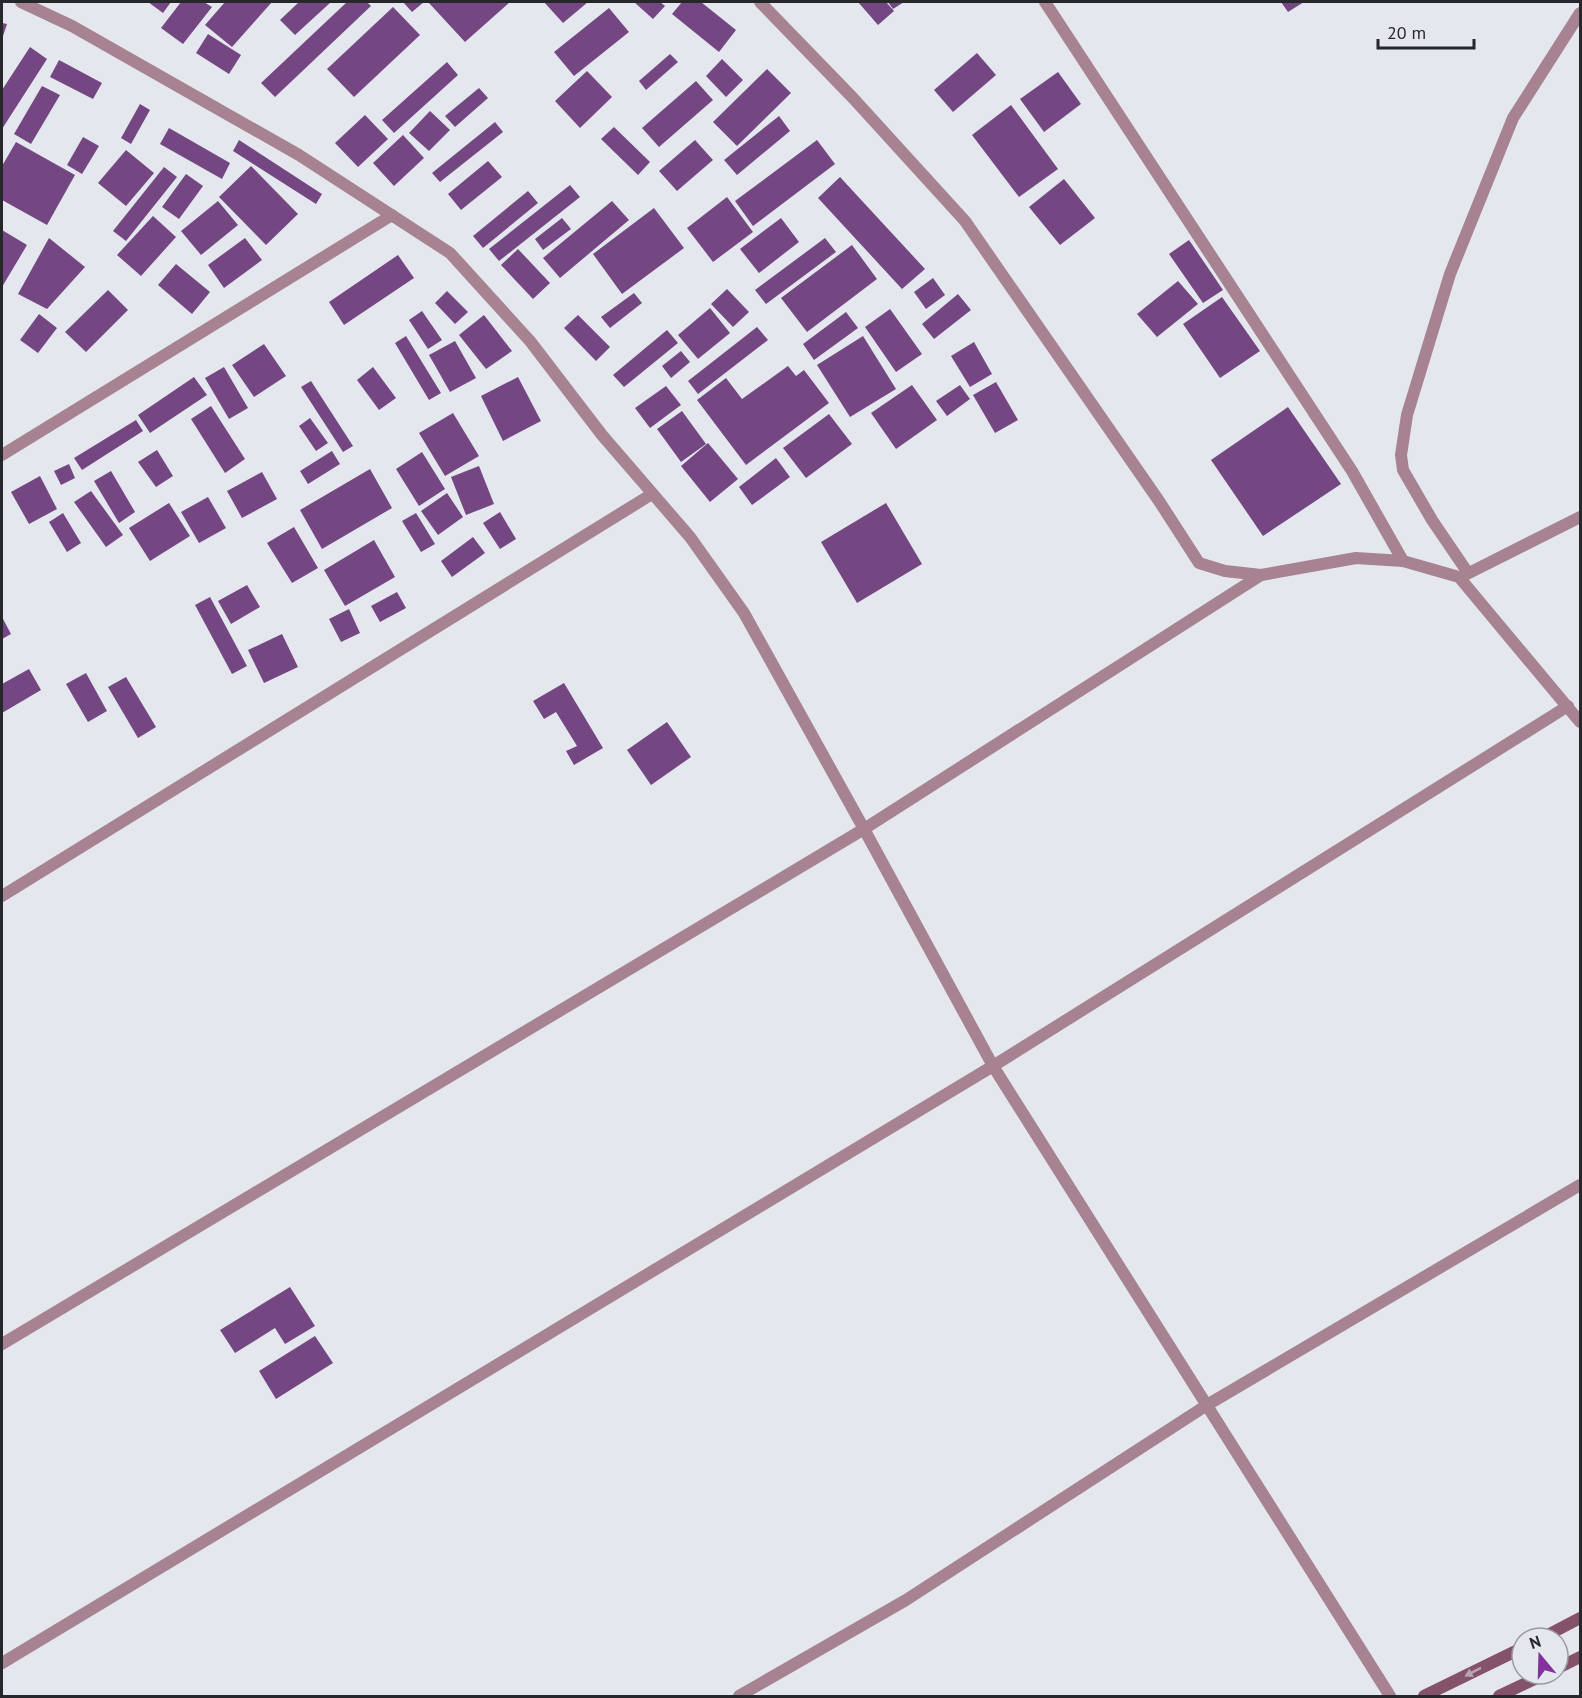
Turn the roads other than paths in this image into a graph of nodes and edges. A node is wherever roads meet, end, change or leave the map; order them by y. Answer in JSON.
{"nodes":[{"id":1,"x":21,"y":2,"type":"edge"},
{"id":2,"x":760,"y":2,"type":"edge"},
{"id":3,"x":1045,"y":2,"type":"edge"},
{"id":4,"x":1581,"y":13,"type":"edge"},
{"id":5,"x":392,"y":215,"type":"junction"},
{"id":6,"x":3,"y":452,"type":"edge"},
{"id":7,"x":652,"y":494,"type":"junction"},
{"id":8,"x":1581,"y":517,"type":"edge"},
{"id":9,"x":1403,"y":561,"type":"junction"},
{"id":10,"x":1261,"y":575,"type":"junction"},
{"id":11,"x":1464,"y":575,"type":"junction"},
{"id":12,"x":1568,"y":706,"type":"junction"},
{"id":13,"x":1581,"y":722,"type":"edge"},
{"id":14,"x":864,"y":829,"type":"junction"},
{"id":15,"x":2,"y":896,"type":"edge"},
{"id":16,"x":993,"y":1066,"type":"junction"},
{"id":17,"x":1581,"y":1185,"type":"edge"},
{"id":18,"x":2,"y":1344,"type":"edge"},
{"id":19,"x":1207,"y":1405,"type":"junction"},
{"id":20,"x":1581,"y":1618,"type":"edge"},
{"id":21,"x":1565,"y":1626,"type":"edge"},
{"id":22,"x":1510,"y":1654,"type":"edge"},
{"id":23,"x":2,"y":1663,"type":"edge"},
{"id":24,"x":1520,"y":1686,"type":"edge"},
{"id":25,"x":739,"y":1696,"type":"edge"},
{"id":26,"x":1390,"y":1696,"type":"edge"},
{"id":27,"x":1424,"y":1696,"type":"edge"},
{"id":28,"x":1499,"y":1696,"type":"edge"}],
"edges":[{"from":1,"to":5,"type":"street"},
{"from":2,"to":10,"type":"street"},
{"from":3,"to":9,"type":"street"},
{"from":4,"to":11,"type":"street"},
{"from":5,"to":6,"type":"street"},
{"from":5,"to":7,"type":"street"},
{"from":7,"to":14,"type":"street"},
{"from":7,"to":15,"type":"street"},
{"from":8,"to":11,"type":"street"},
{"from":9,"to":10,"type":"street"},
{"from":9,"to":11,"type":"street"},
{"from":10,"to":14,"type":"street"},
{"from":11,"to":12,"type":"street"},
{"from":12,"to":13,"type":"street"},
{"from":12,"to":16,"type":"street"},
{"from":14,"to":16,"type":"street"},
{"from":14,"to":18,"type":"street"},
{"from":16,"to":19,"type":"street"},
{"from":16,"to":23,"type":"street"},
{"from":17,"to":19,"type":"street"},
{"from":19,"to":25,"type":"street"},
{"from":19,"to":26,"type":"street"},
{"from":20,"to":21,"type":"main road"},
{"from":22,"to":27,"type":"main road","one_way":true},
{"from":24,"to":28,"type":"main road"}]}
